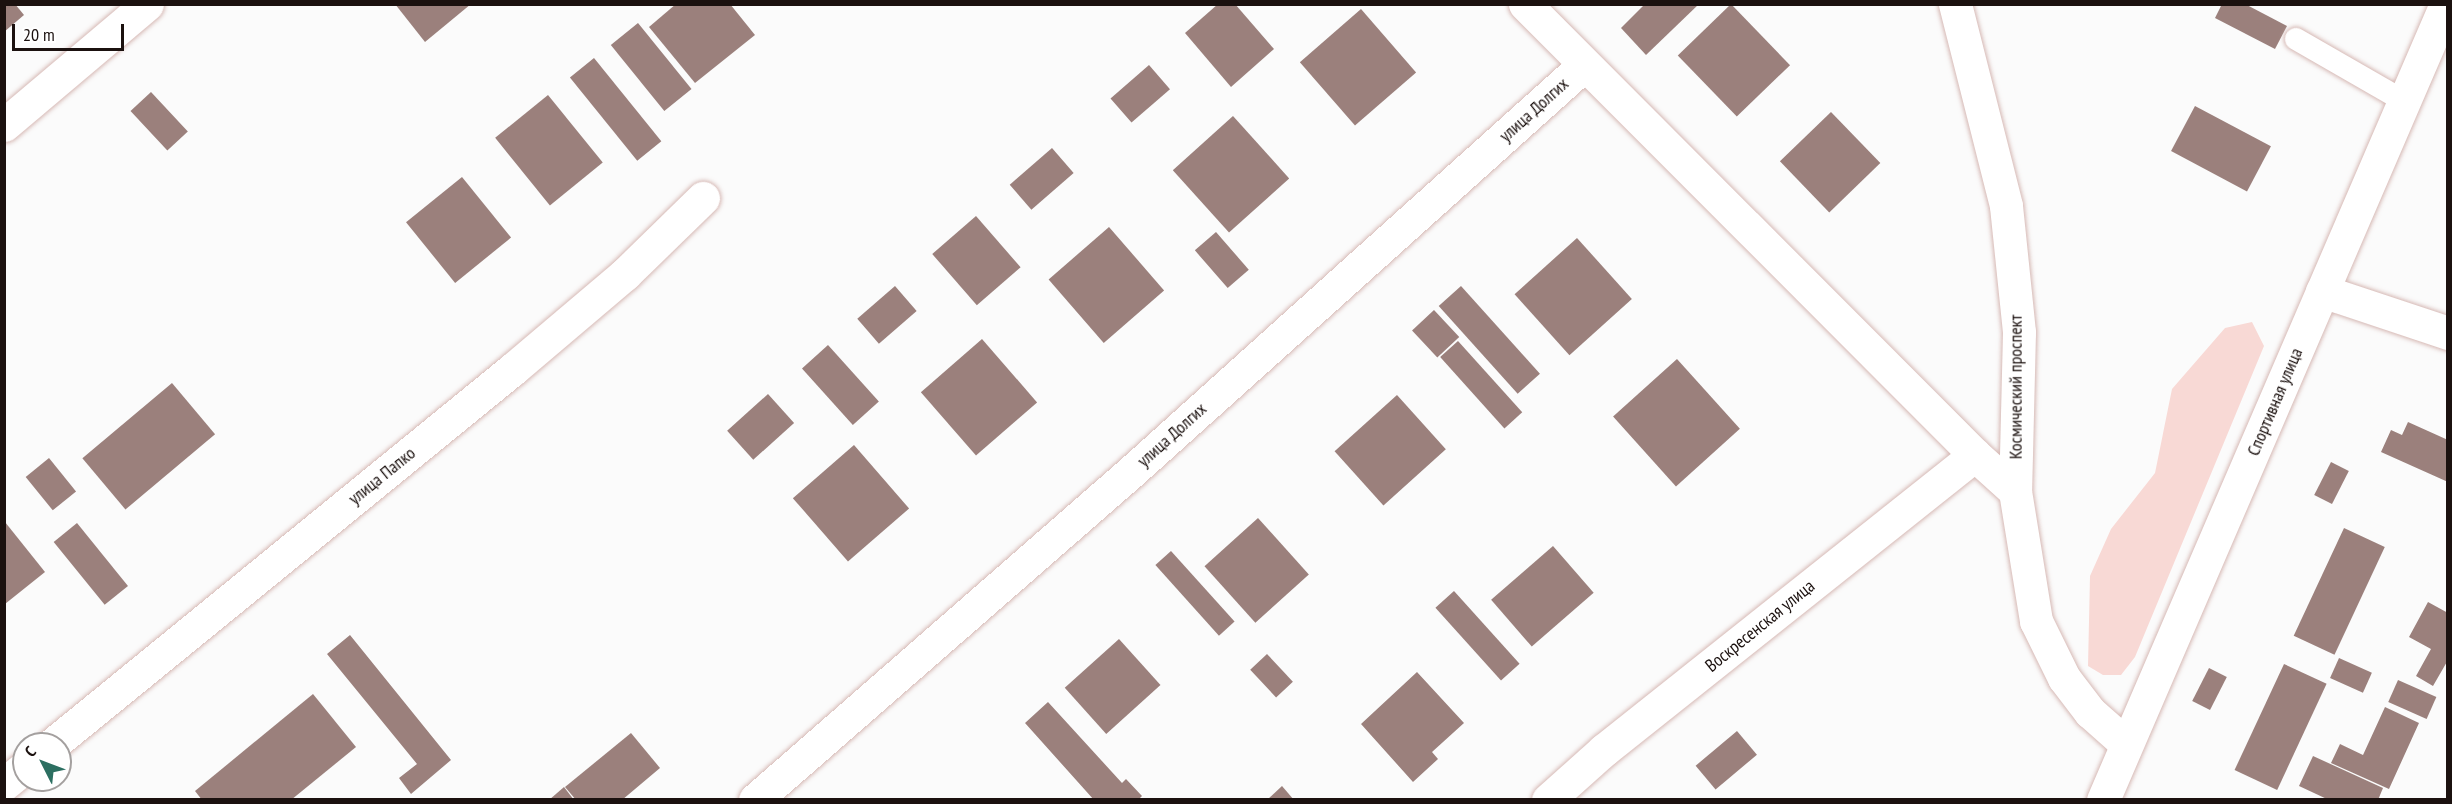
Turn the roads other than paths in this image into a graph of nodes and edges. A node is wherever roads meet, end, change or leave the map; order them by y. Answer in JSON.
{"nodes":[{"id":1,"x":147,"y":4,"type":"edge"},
{"id":2,"x":1525,"y":4,"type":"edge"},
{"id":3,"x":1954,"y":4,"type":"edge"},
{"id":4,"x":2446,"y":5,"type":"edge"},
{"id":5,"x":2296,"y":39,"type":"dead end"},
{"id":6,"x":1584,"y":65,"type":"junction"},
{"id":7,"x":2404,"y":101,"type":"junction"},
{"id":8,"x":4,"y":125,"type":"edge"},
{"id":9,"x":703,"y":198,"type":"dead end"},
{"id":10,"x":2322,"y":291,"type":"junction"},
{"id":11,"x":2448,"y":333,"type":"edge"},
{"id":12,"x":1975,"y":455,"type":"junction"},
{"id":13,"x":2015,"y":491,"type":"junction"},
{"id":14,"x":68,"y":732,"type":"edge"},
{"id":15,"x":2125,"y":744,"type":"junction"},
{"id":16,"x":755,"y":800,"type":"edge"},
{"id":17,"x":1548,"y":800,"type":"edge"},
{"id":18,"x":2103,"y":800,"type":"edge"}],
"edges":[{"from":1,"to":8,"type":"street"},
{"from":2,"to":6,"type":"street"},
{"from":3,"to":13,"type":"street","name":"Космический проспект"},
{"from":4,"to":7,"type":"street","name":"Спортивная улица"},
{"from":5,"to":7,"type":"lane"},
{"from":6,"to":12,"type":"street"},
{"from":6,"to":16,"type":"street","name":"улица Долгих"},
{"from":7,"to":10,"type":"street","name":"Спортивная улица"},
{"from":9,"to":14,"type":"street","name":"улица Папко"},
{"from":10,"to":11,"type":"street"},
{"from":10,"to":15,"type":"street","name":"Спортивная улица"},
{"from":12,"to":13,"type":"street"},
{"from":12,"to":17,"type":"street","name":"Воскресенская улица"},
{"from":13,"to":15,"type":"street","name":"Космический проспект"},
{"from":15,"to":18,"type":"street","name":"Спортивная улица"}]}
